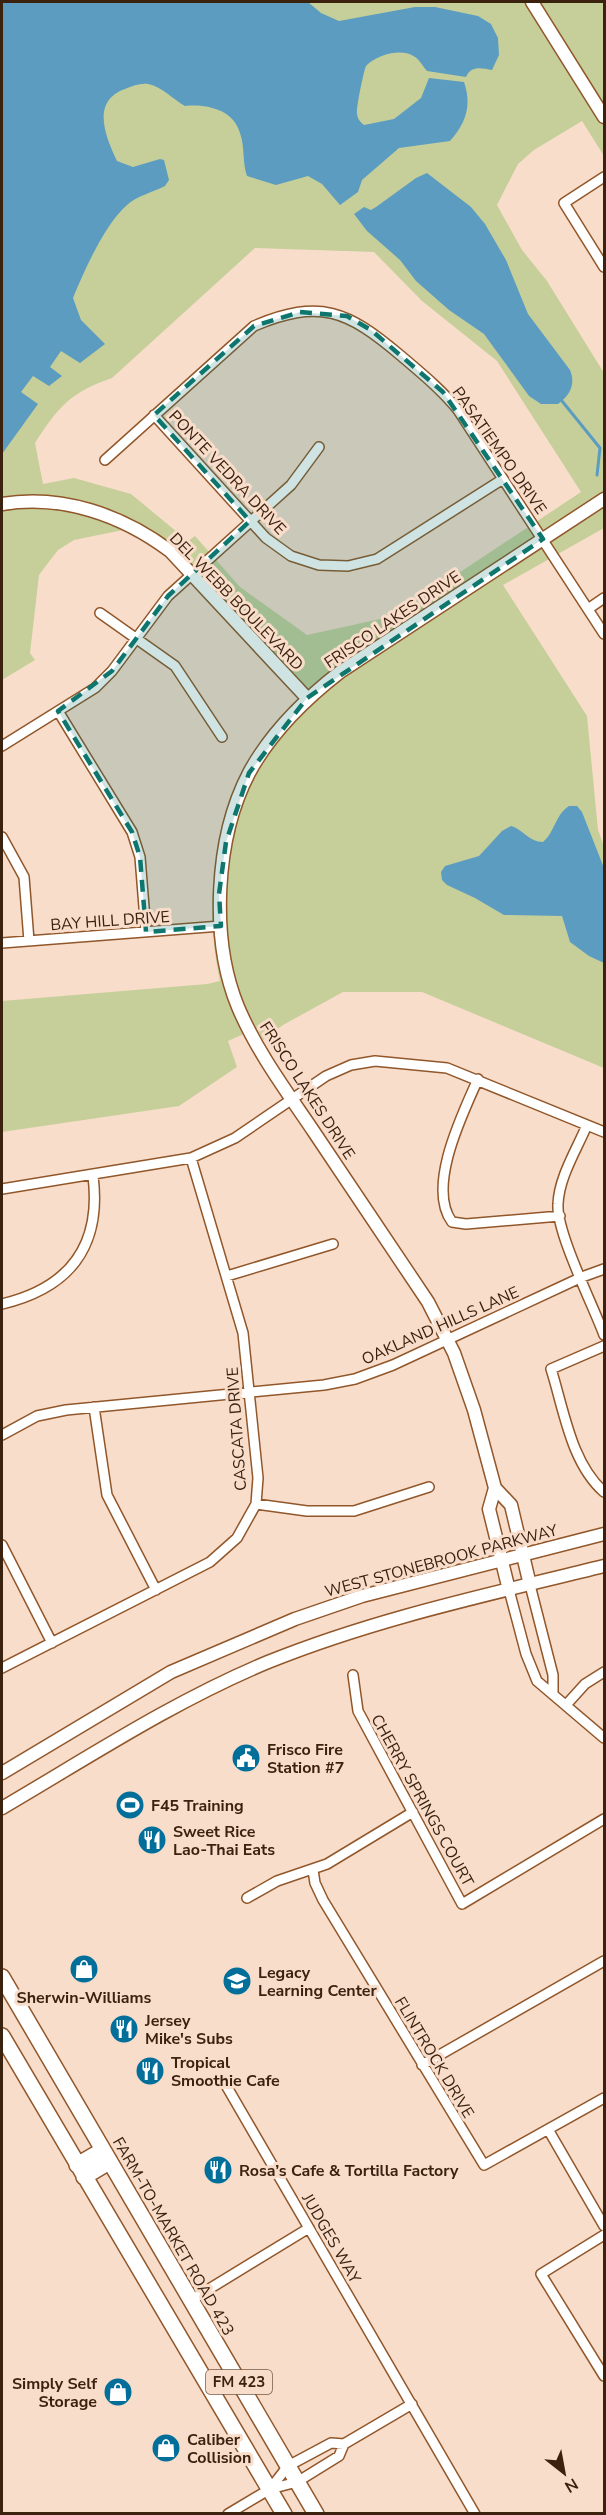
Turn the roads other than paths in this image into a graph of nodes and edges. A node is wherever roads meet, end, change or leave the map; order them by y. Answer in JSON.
{"nodes":[{"id":1,"x":532,"y":2,"type":"edge"},
{"id":2,"x":604,"y":117,"type":"edge"},
{"id":3,"x":604,"y":177,"type":"edge"},
{"id":4,"x":604,"y":267,"type":"edge"},
{"id":5,"x":154,"y":415,"type":"junction"},
{"id":6,"x":319,"y":447,"type":"dead end"},
{"id":7,"x":105,"y":460,"type":"dead end"},
{"id":8,"x":503,"y":479,"type":"junction"},
{"id":9,"x":604,"y":500,"type":"edge"},
{"id":10,"x":2,"y":504,"type":"edge"},
{"id":11,"x":250,"y":521,"type":"junction"},
{"id":12,"x":543,"y":539,"type":"junction"},
{"id":13,"x":192,"y":574,"type":"junction"},
{"id":14,"x":604,"y":598,"type":"edge"},
{"id":15,"x":588,"y":609,"type":"junction"},
{"id":16,"x":100,"y":613,"type":"dead end"},
{"id":17,"x":604,"y":634,"type":"edge"},
{"id":18,"x":135,"y":638,"type":"junction"},
{"id":19,"x":307,"y":698,"type":"junction"},
{"id":20,"x":58,"y":711,"type":"junction"},
{"id":21,"x":222,"y":737,"type":"dead end"},
{"id":22,"x":2,"y":746,"type":"edge"},
{"id":23,"x":2,"y":837,"type":"edge"},
{"id":24,"x":221,"y":926,"type":"junction"},
{"id":25,"x":146,"y":932,"type":"junction"},
{"id":26,"x":29,"y":941,"type":"junction"},
{"id":27,"x":2,"y":943,"type":"edge"},
{"id":28,"x":478,"y":1079,"type":"junction"},
{"id":29,"x":292,"y":1099,"type":"junction"},
{"id":30,"x":587,"y":1125,"type":"junction"},
{"id":31,"x":604,"y":1132,"type":"edge"},
{"id":32,"x":191,"y":1158,"type":"junction"},
{"id":33,"x":93,"y":1176,"type":"junction"},
{"id":34,"x":2,"y":1189,"type":"edge"},
{"id":35,"x":560,"y":1216,"type":"junction"},
{"id":36,"x":333,"y":1244,"type":"dead end"},
{"id":37,"x":604,"y":1269,"type":"edge"},
{"id":38,"x":227,"y":1276,"type":"junction"},
{"id":39,"x":582,"y":1277,"type":"junction"},
{"id":40,"x":2,"y":1304,"type":"edge"},
{"id":41,"x":604,"y":1335,"type":"edge"},
{"id":42,"x":447,"y":1339,"type":"junction"},
{"id":43,"x":604,"y":1346,"type":"edge"},
{"id":44,"x":249,"y":1393,"type":"junction"},
{"id":45,"x":94,"y":1407,"type":"junction"},
{"id":46,"x":2,"y":1435,"type":"edge"},
{"id":47,"x":429,"y":1487,"type":"dead end"},
{"id":48,"x":495,"y":1488,"type":"junction"},
{"id":49,"x":604,"y":1492,"type":"edge"},
{"id":50,"x":256,"y":1504,"type":"junction"},
{"id":51,"x":604,"y":1534,"type":"edge"},
{"id":52,"x":2,"y":1545,"type":"edge"},
{"id":53,"x":524,"y":1554,"type":"junction"},
{"id":54,"x":501,"y":1559,"type":"junction"},
{"id":55,"x":604,"y":1566,"type":"edge"},
{"id":56,"x":530,"y":1585,"type":"junction"},
{"id":57,"x":156,"y":1590,"type":"junction"},
{"id":58,"x":509,"y":1590,"type":"junction"},
{"id":59,"x":52,"y":1642,"type":"junction"},
{"id":60,"x":2,"y":1668,"type":"edge"},
{"id":61,"x":604,"y":1672,"type":"edge"},
{"id":62,"x":353,"y":1675,"type":"dead end"},
{"id":63,"x":553,"y":1692,"type":"junction"},
{"id":64,"x":566,"y":1705,"type":"junction"},
{"id":65,"x":604,"y":1738,"type":"edge"},
{"id":66,"x":2,"y":1773,"type":"edge"},
{"id":67,"x":2,"y":1808,"type":"edge"},
{"id":68,"x":413,"y":1812,"type":"junction"},
{"id":69,"x":604,"y":1819,"type":"edge"},
{"id":70,"x":313,"y":1870,"type":"junction"},
{"id":71,"x":247,"y":1898,"type":"dead end"},
{"id":72,"x":604,"y":1961,"type":"edge"},
{"id":73,"x":2,"y":1977,"type":"edge"},
{"id":74,"x":2,"y":2036,"type":"edge"},
{"id":75,"x":422,"y":2065,"type":"junction"},
{"id":76,"x":227,"y":2087,"type":"dead end"},
{"id":77,"x":604,"y":2097,"type":"edge"},
{"id":78,"x":549,"y":2131,"type":"junction"},
{"id":79,"x":106,"y":2156,"type":"junction"},
{"id":80,"x":80,"y":2171,"type":"junction"},
{"id":81,"x":604,"y":2226,"type":"edge"},
{"id":82,"x":309,"y":2228,"type":"junction"},
{"id":83,"x":604,"y":2235,"type":"edge"},
{"id":84,"x":191,"y":2300,"type":"junction"},
{"id":85,"x":604,"y":2374,"type":"edge"},
{"id":86,"x":412,"y":2404,"type":"junction"},
{"id":87,"x":344,"y":2444,"type":"junction"},
{"id":88,"x":288,"y":2466,"type":"junction"},
{"id":89,"x":297,"y":2482,"type":"junction"},
{"id":90,"x":270,"y":2490,"type":"junction"},
{"id":91,"x":228,"y":2514,"type":"edge"},
{"id":92,"x":284,"y":2514,"type":"edge"},
{"id":93,"x":316,"y":2514,"type":"edge"},
{"id":94,"x":475,"y":2514,"type":"edge"}],
"edges":[{"from":1,"to":2,"type":"street"},
{"from":3,"to":4,"type":"street"},
{"from":5,"to":7,"type":"street","name":"PASATIEMPO DRIVE"},
{"from":5,"to":8,"type":"street","name":"PASATIEMPO DRIVE"},
{"from":5,"to":11,"type":"street","name":"PONTE VEDRA DRIVE"},
{"from":6,"to":11,"type":"street"},
{"from":8,"to":11,"type":"street","name":"PONTE VEDRA DRIVE"},
{"from":8,"to":12,"type":"street","name":"PASATIEMPO DRIVE"},
{"from":9,"to":12,"type":"street","name":"FRISCO LAKES DRIVE"},
{"from":10,"to":13,"type":"street","name":"DEL WEBB BOULEVARD"},
{"from":11,"to":13,"type":"street"},
{"from":12,"to":15,"type":"street","name":"PASATIEMPO DRIVE"},
{"from":12,"to":19,"type":"street","name":"FRISCO LAKES DRIVE"},
{"from":13,"to":18,"type":"street"},
{"from":13,"to":19,"type":"street","name":"DEL WEBB BOULEVARD"},
{"from":14,"to":15,"type":"street"},
{"from":15,"to":17,"type":"street","name":"PASATIEMPO DRIVE"},
{"from":16,"to":18,"type":"street"},
{"from":18,"to":20,"type":"street"},
{"from":18,"to":21,"type":"street"},
{"from":19,"to":24,"type":"street","name":"FRISCO LAKES DRIVE"},
{"from":20,"to":22,"type":"street"},
{"from":20,"to":25,"type":"street"},
{"from":23,"to":26,"type":"street"},
{"from":24,"to":25,"type":"street","name":"BAY HILL DRIVE"},
{"from":24,"to":29,"type":"street","name":"FRISCO LAKES DRIVE"},
{"from":25,"to":26,"type":"street","name":"BAY HILL DRIVE"},
{"from":26,"to":27,"type":"street","name":"BAY HILL DRIVE"},
{"from":28,"to":29,"type":"street"},
{"from":28,"to":30,"type":"street"},
{"from":28,"to":35,"type":"street"},
{"from":29,"to":32,"type":"street"},
{"from":29,"to":42,"type":"street","name":"FRISCO LAKES DRIVE"},
{"from":30,"to":31,"type":"street"},
{"from":30,"to":35,"type":"street"},
{"from":32,"to":33,"type":"street"},
{"from":32,"to":38,"type":"street","name":"CASCATA DRIVE"},
{"from":33,"to":34,"type":"street"},
{"from":33,"to":40,"type":"street"},
{"from":35,"to":39,"type":"street"},
{"from":36,"to":38,"type":"street"},
{"from":37,"to":39,"type":"street","name":"OAKLAND HILLS LANE"},
{"from":38,"to":44,"type":"street","name":"CASCATA DRIVE"},
{"from":39,"to":41,"type":"street"},
{"from":39,"to":42,"type":"street","name":"OAKLAND HILLS LANE"},
{"from":42,"to":44,"type":"street","name":"OAKLAND HILLS LANE"},
{"from":42,"to":48,"type":"street","name":"FRISCO LAKES DRIVE"},
{"from":43,"to":49,"type":"street"},
{"from":44,"to":45,"type":"street","name":"OAKLAND HILLS LANE"},
{"from":44,"to":50,"type":"street","name":"CASCATA DRIVE"},
{"from":45,"to":46,"type":"street","name":"OAKLAND HILLS LANE"},
{"from":45,"to":57,"type":"street"},
{"from":47,"to":50,"type":"street"},
{"from":48,"to":53,"type":"street","name":"FRISCO LAKES DRIVE"},
{"from":48,"to":54,"type":"street","name":"FRISCO LAKES DRIVE"},
{"from":50,"to":57,"type":"street","name":"CASCATA DRIVE"},
{"from":51,"to":53,"type":"street","name":"WEST STONEBROOK PARKWAY"},
{"from":52,"to":59,"type":"street"},
{"from":53,"to":54,"type":"street","name":"WEST STONEBROOK PARKWAY"},
{"from":53,"to":56,"type":"street","name":"FRISCO LAKES DRIVE"},
{"from":54,"to":58,"type":"street","name":"FRISCO LAKES DRIVE"},
{"from":54,"to":66,"type":"street","name":"WEST STONEBROOK PARKWAY"},
{"from":55,"to":56,"type":"street"},
{"from":56,"to":58,"type":"street"},
{"from":56,"to":63,"type":"street","name":"FRISCO LAKES DRIVE"},
{"from":57,"to":59,"type":"street","name":"CASCATA DRIVE"},
{"from":58,"to":63,"type":"street","name":"FRISCO LAKES DRIVE"},
{"from":58,"to":67,"type":"street"},
{"from":59,"to":60,"type":"street","name":"CASCATA DRIVE"},
{"from":61,"to":64,"type":"street"},
{"from":62,"to":68,"type":"street","name":"CHERRY SPRINGS COURT"},
{"from":63,"to":64,"type":"street","name":"FRISCO LAKES DRIVE"},
{"from":64,"to":65,"type":"street","name":"FRISCO LAKES DRIVE"},
{"from":68,"to":69,"type":"street","name":"CHERRY SPRINGS COURT"},
{"from":68,"to":70,"type":"street"},
{"from":70,"to":71,"type":"street"},
{"from":70,"to":75,"type":"street","name":"FLINTROCK DRIVE"},
{"from":72,"to":75,"type":"street"},
{"from":73,"to":79,"type":"main road","name":"FARM-TO-MARKET ROAD 423","number":"FM 423"},
{"from":74,"to":80,"type":"main road","number":"FM 423"},
{"from":75,"to":78,"type":"street","name":"FLINTROCK DRIVE"},
{"from":76,"to":82,"type":"street","name":"JUDGES WAY"},
{"from":77,"to":78,"type":"street"},
{"from":78,"to":81,"type":"street"},
{"from":79,"to":80,"type":"main road"},
{"from":79,"to":84,"type":"main road","name":"FARM-TO-MARKET ROAD 423","number":"FM 423"},
{"from":80,"to":90,"type":"main road","number":"FM 423"},
{"from":82,"to":84,"type":"street"},
{"from":82,"to":86,"type":"street","name":"JUDGES WAY"},
{"from":83,"to":85,"type":"street"},
{"from":84,"to":88,"type":"main road","name":"FARM-TO-MARKET ROAD 423","number":"FM 423"},
{"from":86,"to":87,"type":"street"},
{"from":86,"to":94,"type":"street","name":"JUDGES WAY"},
{"from":87,"to":88,"type":"street"},
{"from":87,"to":89,"type":"street"},
{"from":88,"to":89,"type":"main road","name":"FARM-TO-MARKET ROAD 423","number":"FM 423"},
{"from":88,"to":90,"type":"street"},
{"from":89,"to":90,"type":"street"},
{"from":89,"to":93,"type":"main road","name":"FARM-TO-MARKET ROAD 423","number":"FM 423"},
{"from":90,"to":91,"type":"street"},
{"from":90,"to":92,"type":"main road","number":"FM 423"}]}
